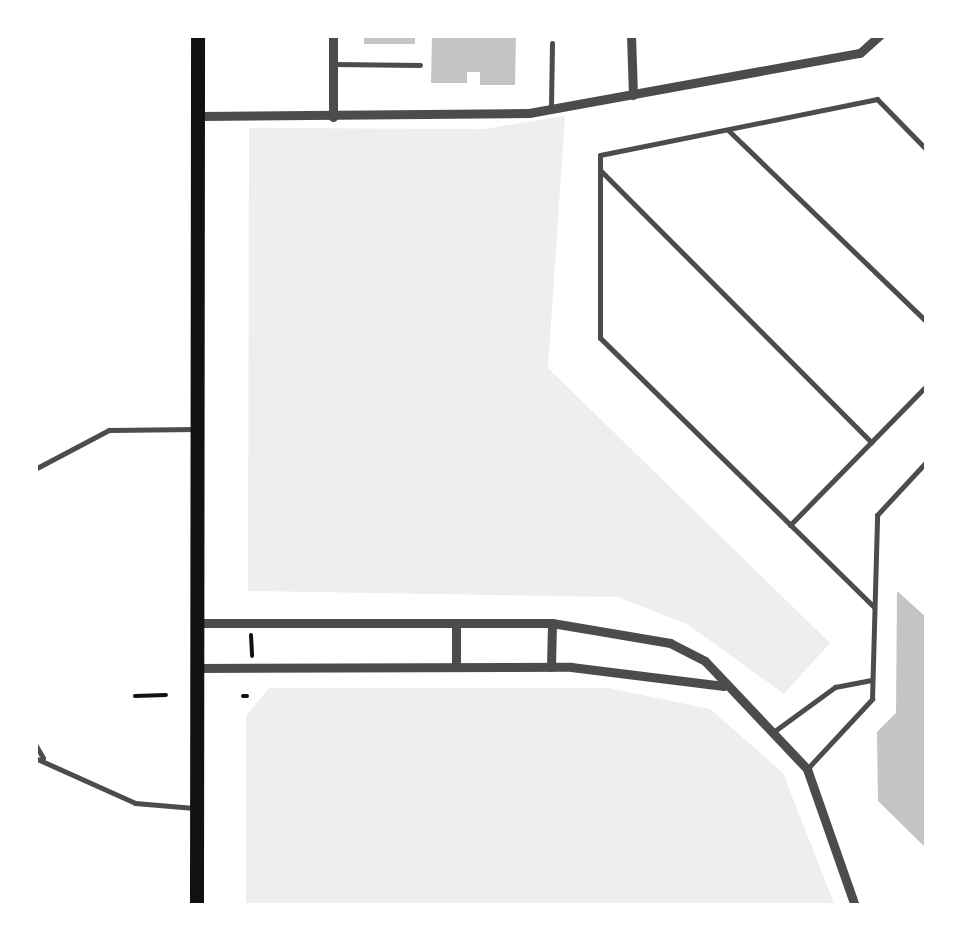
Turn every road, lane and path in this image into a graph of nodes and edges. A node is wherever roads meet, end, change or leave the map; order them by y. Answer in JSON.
{"nodes":[{"id":1,"x":198,"y":35,"type":"edge"},
{"id":2,"x":334,"y":35,"type":"edge"},
{"id":3,"x":631,"y":35,"type":"edge"},
{"id":4,"x":880,"y":35,"type":"edge"},
{"id":5,"x":552,"y":44,"type":"dead end"},
{"id":6,"x":334,"y":64,"type":"junction"},
{"id":7,"x":420,"y":65,"type":"dead end"},
{"id":8,"x":633,"y":95,"type":"junction"},
{"id":9,"x":552,"y":110,"type":"junction"},
{"id":10,"x":198,"y":116,"type":"junction"},
{"id":11,"x":333,"y":117,"type":"junction"},
{"id":12,"x":728,"y":129,"type":"junction"},
{"id":13,"x":927,"y":150,"type":"edge"},
{"id":14,"x":600,"y":170,"type":"junction"},
{"id":15,"x":927,"y":322,"type":"edge"},
{"id":16,"x":927,"y":385,"type":"edge"},
{"id":17,"x":198,"y":428,"type":"junction"},
{"id":18,"x":872,"y":442,"type":"junction"},
{"id":19,"x":927,"y":462,"type":"edge"},
{"id":20,"x":35,"y":469,"type":"edge"},
{"id":21,"x":790,"y":525,"type":"junction"},
{"id":22,"x":874,"y":607,"type":"junction"},
{"id":23,"x":197,"y":622,"type":"junction"},
{"id":24,"x":456,"y":623,"type":"junction"},
{"id":25,"x":552,"y":623,"type":"junction"},
{"id":26,"x":251,"y":635,"type":"dead end"},
{"id":27,"x":252,"y":656,"type":"dead end"},
{"id":28,"x":456,"y":667,"type":"junction"},
{"id":29,"x":551,"y":667,"type":"junction"},
{"id":30,"x":197,"y":668,"type":"junction"},
{"id":31,"x":871,"y":680,"type":"junction"},
{"id":32,"x":724,"y":686,"type":"junction"},
{"id":33,"x":166,"y":695,"type":"dead end"},
{"id":34,"x":136,"y":696,"type":"dead end"},
{"id":35,"x":776,"y":730,"type":"junction"},
{"id":36,"x":35,"y":744,"type":"edge"},
{"id":37,"x":35,"y":758,"type":"edge"},
{"id":38,"x":43,"y":758,"type":"junction"},
{"id":39,"x":806,"y":769,"type":"junction"},
{"id":40,"x":197,"y":808,"type":"junction"},
{"id":41,"x":197,"y":906,"type":"edge"},
{"id":42,"x":855,"y":906,"type":"edge"}],
"edges":[{"from":1,"to":10,"type":"main road"},
{"from":2,"to":6,"type":"street"},
{"from":3,"to":8,"type":"street"},
{"from":4,"to":8,"type":"street"},
{"from":5,"to":9,"type":"lane"},
{"from":6,"to":7,"type":"lane"},
{"from":6,"to":11,"type":"street"},
{"from":8,"to":9,"type":"street"},
{"from":9,"to":11,"type":"street"},
{"from":10,"to":11,"type":"street"},
{"from":10,"to":17,"type":"main road"},
{"from":12,"to":13,"type":"lane"},
{"from":12,"to":14,"type":"lane"},
{"from":12,"to":15,"type":"lane"},
{"from":14,"to":18,"type":"lane"},
{"from":14,"to":21,"type":"lane"},
{"from":16,"to":18,"type":"lane"},
{"from":17,"to":20,"type":"lane"},
{"from":17,"to":23,"type":"main road"},
{"from":18,"to":21,"type":"lane"},
{"from":19,"to":22,"type":"lane"},
{"from":21,"to":22,"type":"lane"},
{"from":22,"to":31,"type":"lane"},
{"from":23,"to":24,"type":"street"},
{"from":23,"to":30,"type":"main road"},
{"from":24,"to":25,"type":"street"},
{"from":24,"to":28,"type":"street"},
{"from":25,"to":29,"type":"street"},
{"from":25,"to":32,"type":"street"},
{"from":26,"to":27,"type":"path"},
{"from":28,"to":29,"type":"street"},
{"from":28,"to":30,"type":"street"},
{"from":29,"to":32,"type":"street"},
{"from":30,"to":40,"type":"main road"},
{"from":31,"to":35,"type":"lane"},
{"from":31,"to":39,"type":"lane"},
{"from":32,"to":35,"type":"street"},
{"from":33,"to":34,"type":"path"},
{"from":35,"to":39,"type":"street"},
{"from":36,"to":38,"type":"lane"},
{"from":37,"to":38,"type":"lane"},
{"from":38,"to":40,"type":"lane"},
{"from":39,"to":42,"type":"street"},
{"from":40,"to":41,"type":"main road"}]}
